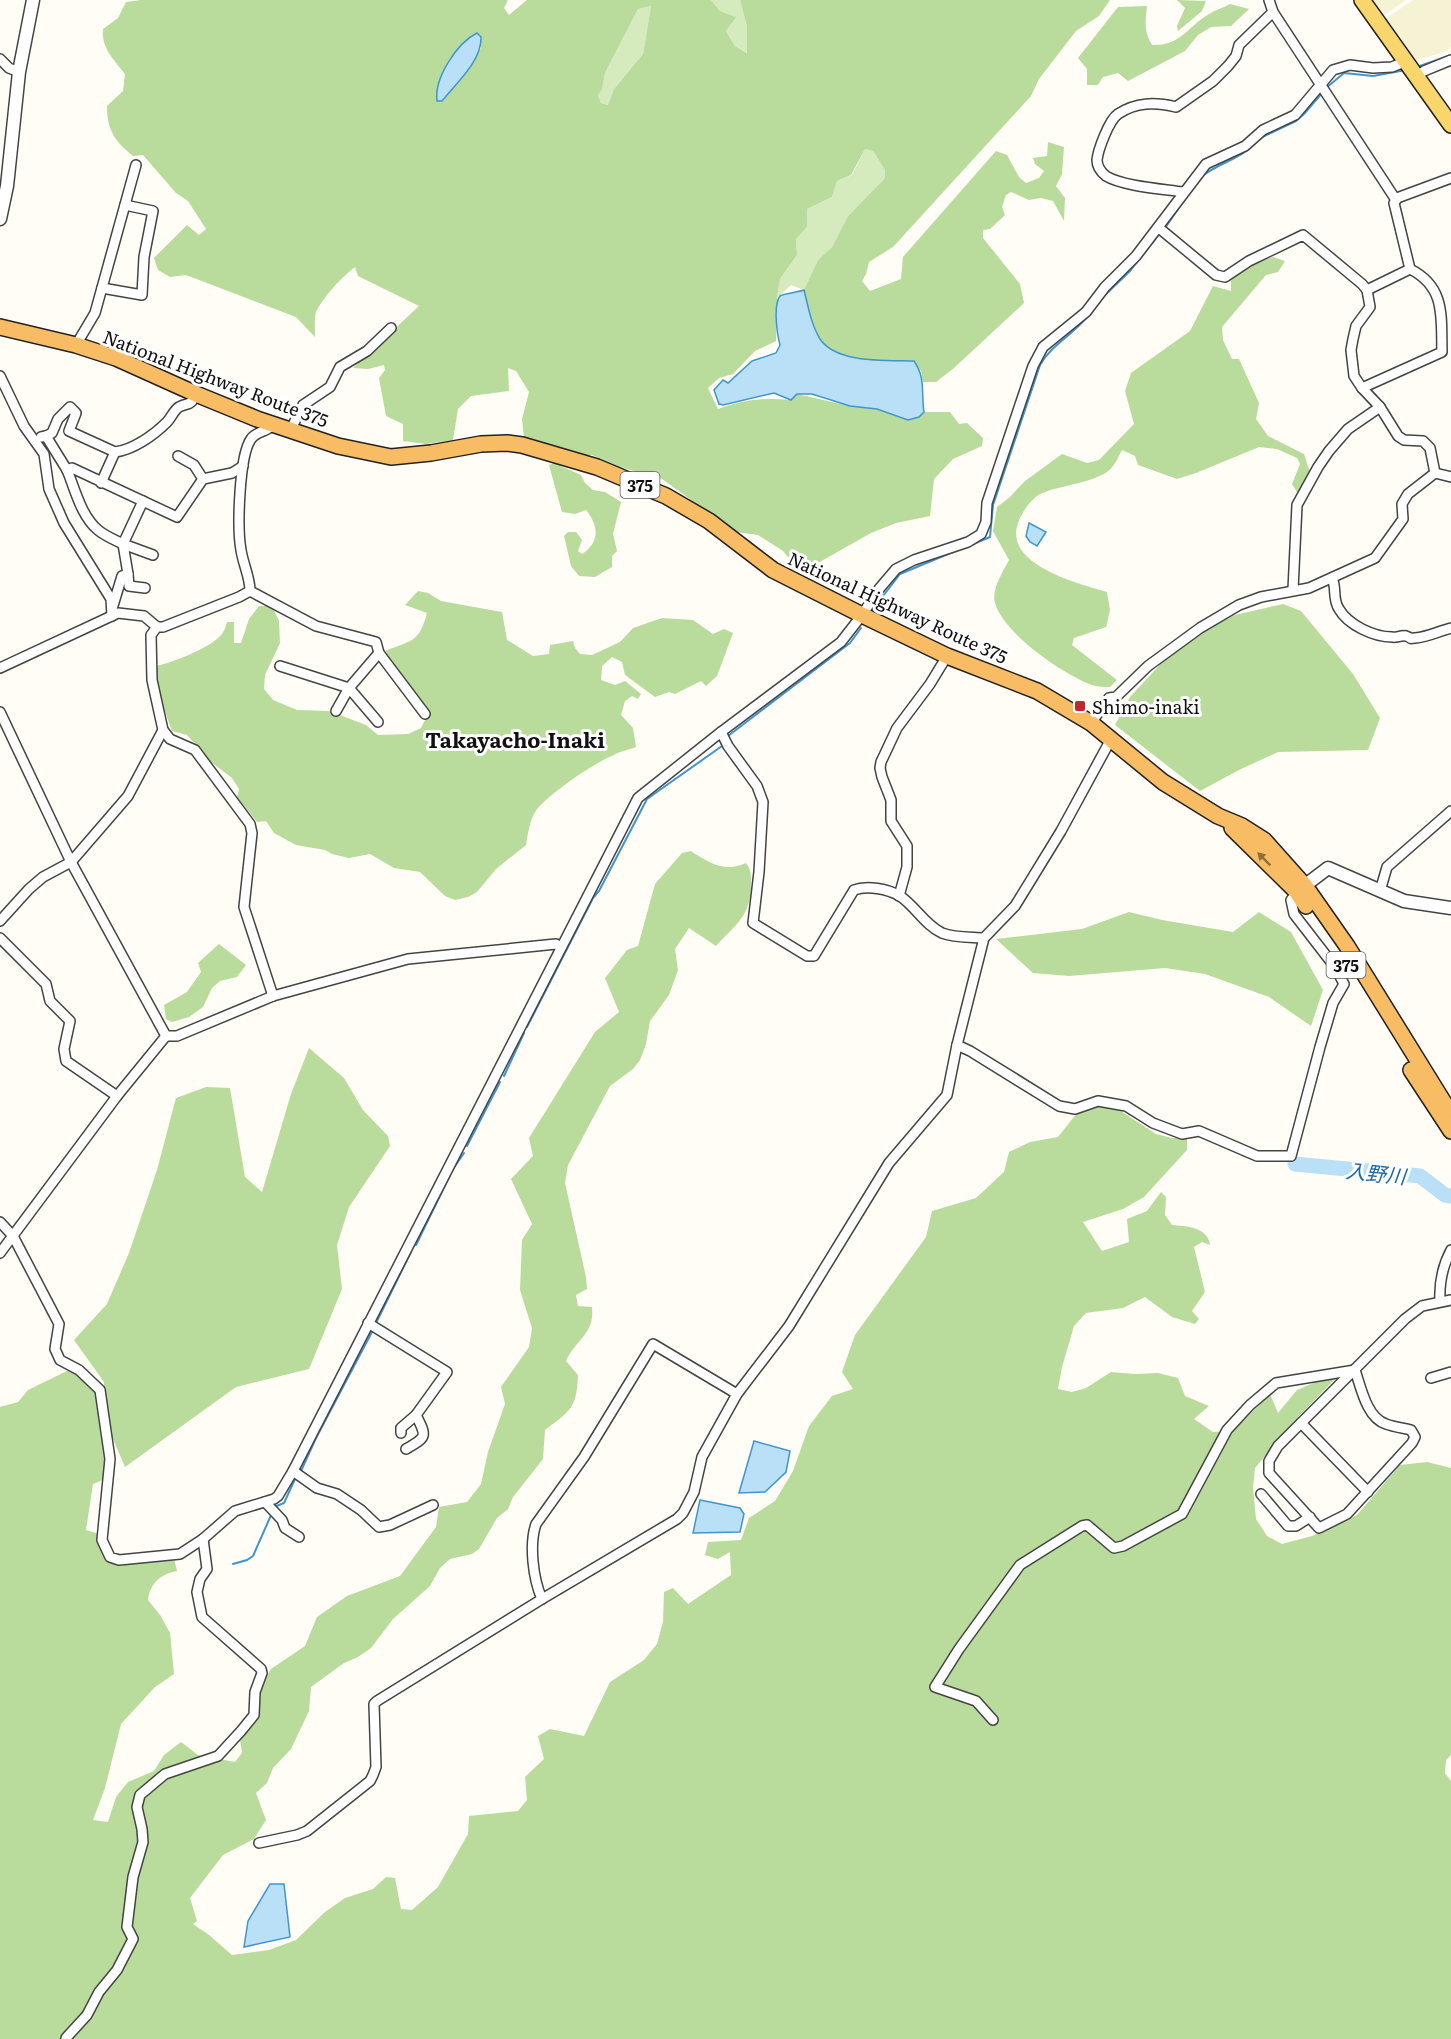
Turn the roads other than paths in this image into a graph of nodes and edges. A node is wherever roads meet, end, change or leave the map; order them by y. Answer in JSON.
{"nodes":[{"id":1,"x":33,"y":0,"type":"edge"},
{"id":2,"x":1269,"y":0,"type":"edge"},
{"id":3,"x":1362,"y":0,"type":"edge"},
{"id":4,"x":1273,"y":12,"type":"junction"},
{"id":5,"x":0,"y":59,"type":"edge"},
{"id":6,"x":1451,"y":60,"type":"edge"},
{"id":7,"x":1409,"y":69,"type":"junction"},
{"id":8,"x":20,"y":72,"type":"junction"},
{"id":9,"x":1324,"y":88,"type":"junction"},
{"id":10,"x":1451,"y":125,"type":"edge"},
{"id":11,"x":136,"y":165,"type":"dead end"},
{"id":12,"x":1451,"y":178,"type":"edge"},
{"id":13,"x":1183,"y":192,"type":"junction"},
{"id":14,"x":1396,"y":200,"type":"junction"},
{"id":15,"x":125,"y":205,"type":"junction"},
{"id":16,"x":0,"y":219,"type":"edge"},
{"id":17,"x":1162,"y":230,"type":"junction"},
{"id":18,"x":1410,"y":269,"type":"junction"},
{"id":19,"x":102,"y":288,"type":"junction"},
{"id":20,"x":1367,"y":290,"type":"junction"},
{"id":21,"x":0,"y":327,"type":"edge"},
{"id":22,"x":391,"y":328,"type":"dead end"},
{"id":23,"x":76,"y":345,"type":"junction"},
{"id":24,"x":0,"y":376,"type":"edge"},
{"id":25,"x":1362,"y":388,"type":"junction"},
{"id":26,"x":196,"y":394,"type":"junction"},
{"id":27,"x":1380,"y":407,"type":"junction"},
{"id":28,"x":274,"y":424,"type":"junction"},
{"id":29,"x":291,"y":429,"type":"junction"},
{"id":30,"x":46,"y":436,"type":"junction"},
{"id":31,"x":32,"y":439,"type":"junction"},
{"id":32,"x":115,"y":452,"type":"junction"},
{"id":33,"x":178,"y":456,"type":"dead end"},
{"id":34,"x":243,"y":466,"type":"junction"},
{"id":35,"x":67,"y":470,"type":"junction"},
{"id":36,"x":1435,"y":473,"type":"junction"},
{"id":37,"x":1451,"y":477,"type":"edge"},
{"id":38,"x":203,"y":479,"type":"junction"},
{"id":39,"x":101,"y":483,"type":"junction"},
{"id":40,"x":143,"y":501,"type":"junction"},
{"id":41,"x":123,"y":544,"type":"junction"},
{"id":42,"x":153,"y":555,"type":"dead end"},
{"id":43,"x":128,"y":573,"type":"junction"},
{"id":44,"x":1332,"y":578,"type":"junction"},
{"id":45,"x":145,"y":588,"type":"dead end"},
{"id":46,"x":1293,"y":590,"type":"junction"},
{"id":47,"x":250,"y":591,"type":"junction"},
{"id":48,"x":112,"y":613,"type":"junction"},
{"id":49,"x":862,"y":615,"type":"junction"},
{"id":50,"x":157,"y":627,"type":"junction"},
{"id":51,"x":1451,"y":628,"type":"edge"},
{"id":52,"x":379,"y":653,"type":"junction"},
{"id":53,"x":947,"y":656,"type":"junction"},
{"id":54,"x":280,"y":666,"type":"dead end"},
{"id":55,"x":0,"y":668,"type":"edge"},
{"id":56,"x":349,"y":688,"type":"junction"},
{"id":57,"x":336,"y":711,"type":"dead end"},
{"id":58,"x":0,"y":712,"type":"edge"},
{"id":59,"x":425,"y":714,"type":"dead end"},
{"id":60,"x":378,"y":722,"type":"dead end"},
{"id":61,"x":1091,"y":723,"type":"junction"},
{"id":62,"x":163,"y":730,"type":"junction"},
{"id":63,"x":721,"y":732,"type":"junction"},
{"id":64,"x":1110,"y":741,"type":"junction"},
{"id":65,"x":1451,"y":811,"type":"edge"},
{"id":66,"x":71,"y":862,"type":"junction"},
{"id":67,"x":1301,"y":889,"type":"junction"},
{"id":68,"x":1380,"y":891,"type":"junction"},
{"id":69,"x":899,"y":896,"type":"junction"},
{"id":70,"x":1451,"y":908,"type":"edge"},
{"id":71,"x":0,"y":921,"type":"edge"},
{"id":72,"x":0,"y":938,"type":"edge"},
{"id":73,"x":984,"y":938,"type":"junction"},
{"id":74,"x":561,"y":946,"type":"junction"},
{"id":75,"x":273,"y":996,"type":"junction"},
{"id":76,"x":166,"y":1036,"type":"junction"},
{"id":77,"x":957,"y":1045,"type":"junction"},
{"id":78,"x":117,"y":1096,"type":"junction"},
{"id":79,"x":1451,"y":1114,"type":"edge"},
{"id":80,"x":1451,"y":1131,"type":"edge"},
{"id":81,"x":0,"y":1222,"type":"edge"},
{"id":82,"x":13,"y":1236,"type":"junction"},
{"id":83,"x":1451,"y":1250,"type":"edge"},
{"id":84,"x":0,"y":1253,"type":"edge"},
{"id":85,"x":1451,"y":1300,"type":"edge"},
{"id":86,"x":1440,"y":1301,"type":"junction"},
{"id":87,"x":368,"y":1323,"type":"junction"},
{"id":88,"x":1355,"y":1370,"type":"junction"},
{"id":89,"x":1451,"y":1372,"type":"edge"},
{"id":90,"x":1431,"y":1378,"type":"dead end"},
{"id":91,"x":737,"y":1394,"type":"junction"},
{"id":92,"x":416,"y":1415,"type":"junction"},
{"id":93,"x":1301,"y":1423,"type":"junction"},
{"id":94,"x":401,"y":1433,"type":"dead end"},
{"id":95,"x":405,"y":1449,"type":"dead end"},
{"id":96,"x":293,"y":1471,"type":"junction"},
{"id":97,"x":1368,"y":1492,"type":"junction"},
{"id":98,"x":1261,"y":1494,"type":"dead end"},
{"id":99,"x":433,"y":1505,"type":"dead end"},
{"id":100,"x":270,"y":1508,"type":"junction"},
{"id":101,"x":1310,"y":1517,"type":"junction"},
{"id":102,"x":299,"y":1537,"type":"dead end"},
{"id":103,"x":203,"y":1539,"type":"junction"},
{"id":104,"x":542,"y":1599,"type":"junction"},
{"id":105,"x":993,"y":1720,"type":"dead end"},
{"id":106,"x":259,"y":1844,"type":"dead end"},
{"id":107,"x":66,"y":2038,"type":"edge"}],
"edges":[{"from":1,"to":8,"type":"street"},
{"from":2,"to":4,"type":"street"},
{"from":3,"to":7,"type":"main road"},
{"from":4,"to":9,"type":"street"},
{"from":4,"to":13,"type":"street"},
{"from":5,"to":8,"type":"street"},
{"from":6,"to":7,"type":"street"},
{"from":7,"to":9,"type":"street"},
{"from":7,"to":10,"type":"main road"},
{"from":8,"to":16,"type":"street"},
{"from":9,"to":13,"type":"street"},
{"from":9,"to":14,"type":"street"},
{"from":11,"to":15,"type":"street"},
{"from":12,"to":14,"type":"street"},
{"from":13,"to":17,"type":"street"},
{"from":14,"to":18,"type":"street"},
{"from":15,"to":19,"type":"street"},
{"from":15,"to":19,"type":"street"},
{"from":17,"to":20,"type":"street"},
{"from":17,"to":49,"type":"street"},
{"from":18,"to":20,"type":"street"},
{"from":18,"to":25,"type":"street"},
{"from":19,"to":23,"type":"street"},
{"from":20,"to":25,"type":"street"},
{"from":21,"to":23,"type":"highway","name":"National Highway Route 375","number":"375"},
{"from":22,"to":29,"type":"street"},
{"from":23,"to":26,"type":"highway","name":"National Highway Route 375","number":"375"},
{"from":24,"to":31,"type":"street"},
{"from":25,"to":27,"type":"street"},
{"from":26,"to":28,"type":"highway","name":"National Highway Route 375","number":"375"},
{"from":26,"to":32,"type":"street"},
{"from":27,"to":36,"type":"street"},
{"from":27,"to":46,"type":"street"},
{"from":28,"to":29,"type":"highway","name":"National Highway Route 375","number":"375"},
{"from":28,"to":34,"type":"street"},
{"from":29,"to":49,"type":"highway","name":"National Highway Route 375","number":"375"},
{"from":30,"to":31,"type":"street"},
{"from":30,"to":32,"type":"street"},
{"from":30,"to":35,"type":"street"},
{"from":31,"to":48,"type":"street"},
{"from":32,"to":39,"type":"street"},
{"from":33,"to":38,"type":"street"},
{"from":34,"to":38,"type":"street"},
{"from":34,"to":47,"type":"street"},
{"from":35,"to":39,"type":"street"},
{"from":35,"to":41,"type":"street"},
{"from":36,"to":37,"type":"street"},
{"from":36,"to":44,"type":"street"},
{"from":38,"to":40,"type":"street"},
{"from":39,"to":40,"type":"street"},
{"from":40,"to":41,"type":"street"},
{"from":41,"to":42,"type":"street"},
{"from":41,"to":43,"type":"street"},
{"from":43,"to":45,"type":"street"},
{"from":43,"to":48,"type":"street"},
{"from":44,"to":46,"type":"street"},
{"from":44,"to":51,"type":"street"},
{"from":46,"to":61,"type":"street"},
{"from":47,"to":50,"type":"street"},
{"from":47,"to":52,"type":"street"},
{"from":48,"to":50,"type":"street"},
{"from":48,"to":55,"type":"street"},
{"from":49,"to":53,"type":"highway","name":"National Highway Route 375","number":"375"},
{"from":49,"to":63,"type":"street"},
{"from":50,"to":62,"type":"street"},
{"from":52,"to":56,"type":"street"},
{"from":52,"to":59,"type":"street"},
{"from":53,"to":61,"type":"highway","name":"National Highway Route 375","number":"375"},
{"from":53,"to":69,"type":"street"},
{"from":54,"to":56,"type":"street"},
{"from":56,"to":57,"type":"street"},
{"from":56,"to":60,"type":"street"},
{"from":58,"to":66,"type":"street"},
{"from":61,"to":64,"type":"highway","name":"National Highway Route 375","number":"375"},
{"from":62,"to":66,"type":"street"},
{"from":62,"to":75,"type":"street"},
{"from":63,"to":69,"type":"street"},
{"from":63,"to":74,"type":"street"},
{"from":64,"to":67,"type":"highway","name":"National Highway Route 375","number":"375"},
{"from":64,"to":73,"type":"street"},
{"from":65,"to":68,"type":"street"},
{"from":66,"to":71,"type":"street"},
{"from":66,"to":76,"type":"street"},
{"from":67,"to":68,"type":"street"},
{"from":67,"to":77,"type":"street"},
{"from":67,"to":79,"type":"highway","name":"National Highway Route 375","number":"375"},
{"from":67,"to":80,"type":"highway","name":"National Highway Route 375","number":"375"},
{"from":68,"to":70,"type":"street"},
{"from":69,"to":73,"type":"street"},
{"from":72,"to":78,"type":"street"},
{"from":73,"to":77,"type":"street"},
{"from":74,"to":75,"type":"street"},
{"from":74,"to":87,"type":"street"},
{"from":75,"to":76,"type":"street"},
{"from":76,"to":78,"type":"street"},
{"from":77,"to":91,"type":"street"},
{"from":78,"to":82,"type":"street"},
{"from":81,"to":82,"type":"street"},
{"from":82,"to":84,"type":"street"},
{"from":82,"to":103,"type":"street"},
{"from":83,"to":86,"type":"street"},
{"from":85,"to":86,"type":"street"},
{"from":86,"to":88,"type":"street"},
{"from":87,"to":92,"type":"street"},
{"from":87,"to":96,"type":"street"},
{"from":88,"to":93,"type":"street"},
{"from":88,"to":97,"type":"street"},
{"from":88,"to":105,"type":"street"},
{"from":89,"to":90,"type":"street"},
{"from":91,"to":104,"type":"street"},
{"from":91,"to":104,"type":"street"},
{"from":92,"to":94,"type":"street"},
{"from":92,"to":95,"type":"street"},
{"from":93,"to":97,"type":"street"},
{"from":93,"to":101,"type":"street"},
{"from":96,"to":99,"type":"street"},
{"from":96,"to":100,"type":"street"},
{"from":97,"to":101,"type":"street"},
{"from":98,"to":101,"type":"street"},
{"from":100,"to":102,"type":"street"},
{"from":100,"to":103,"type":"street"},
{"from":103,"to":107,"type":"street"},
{"from":104,"to":106,"type":"street"}]}
